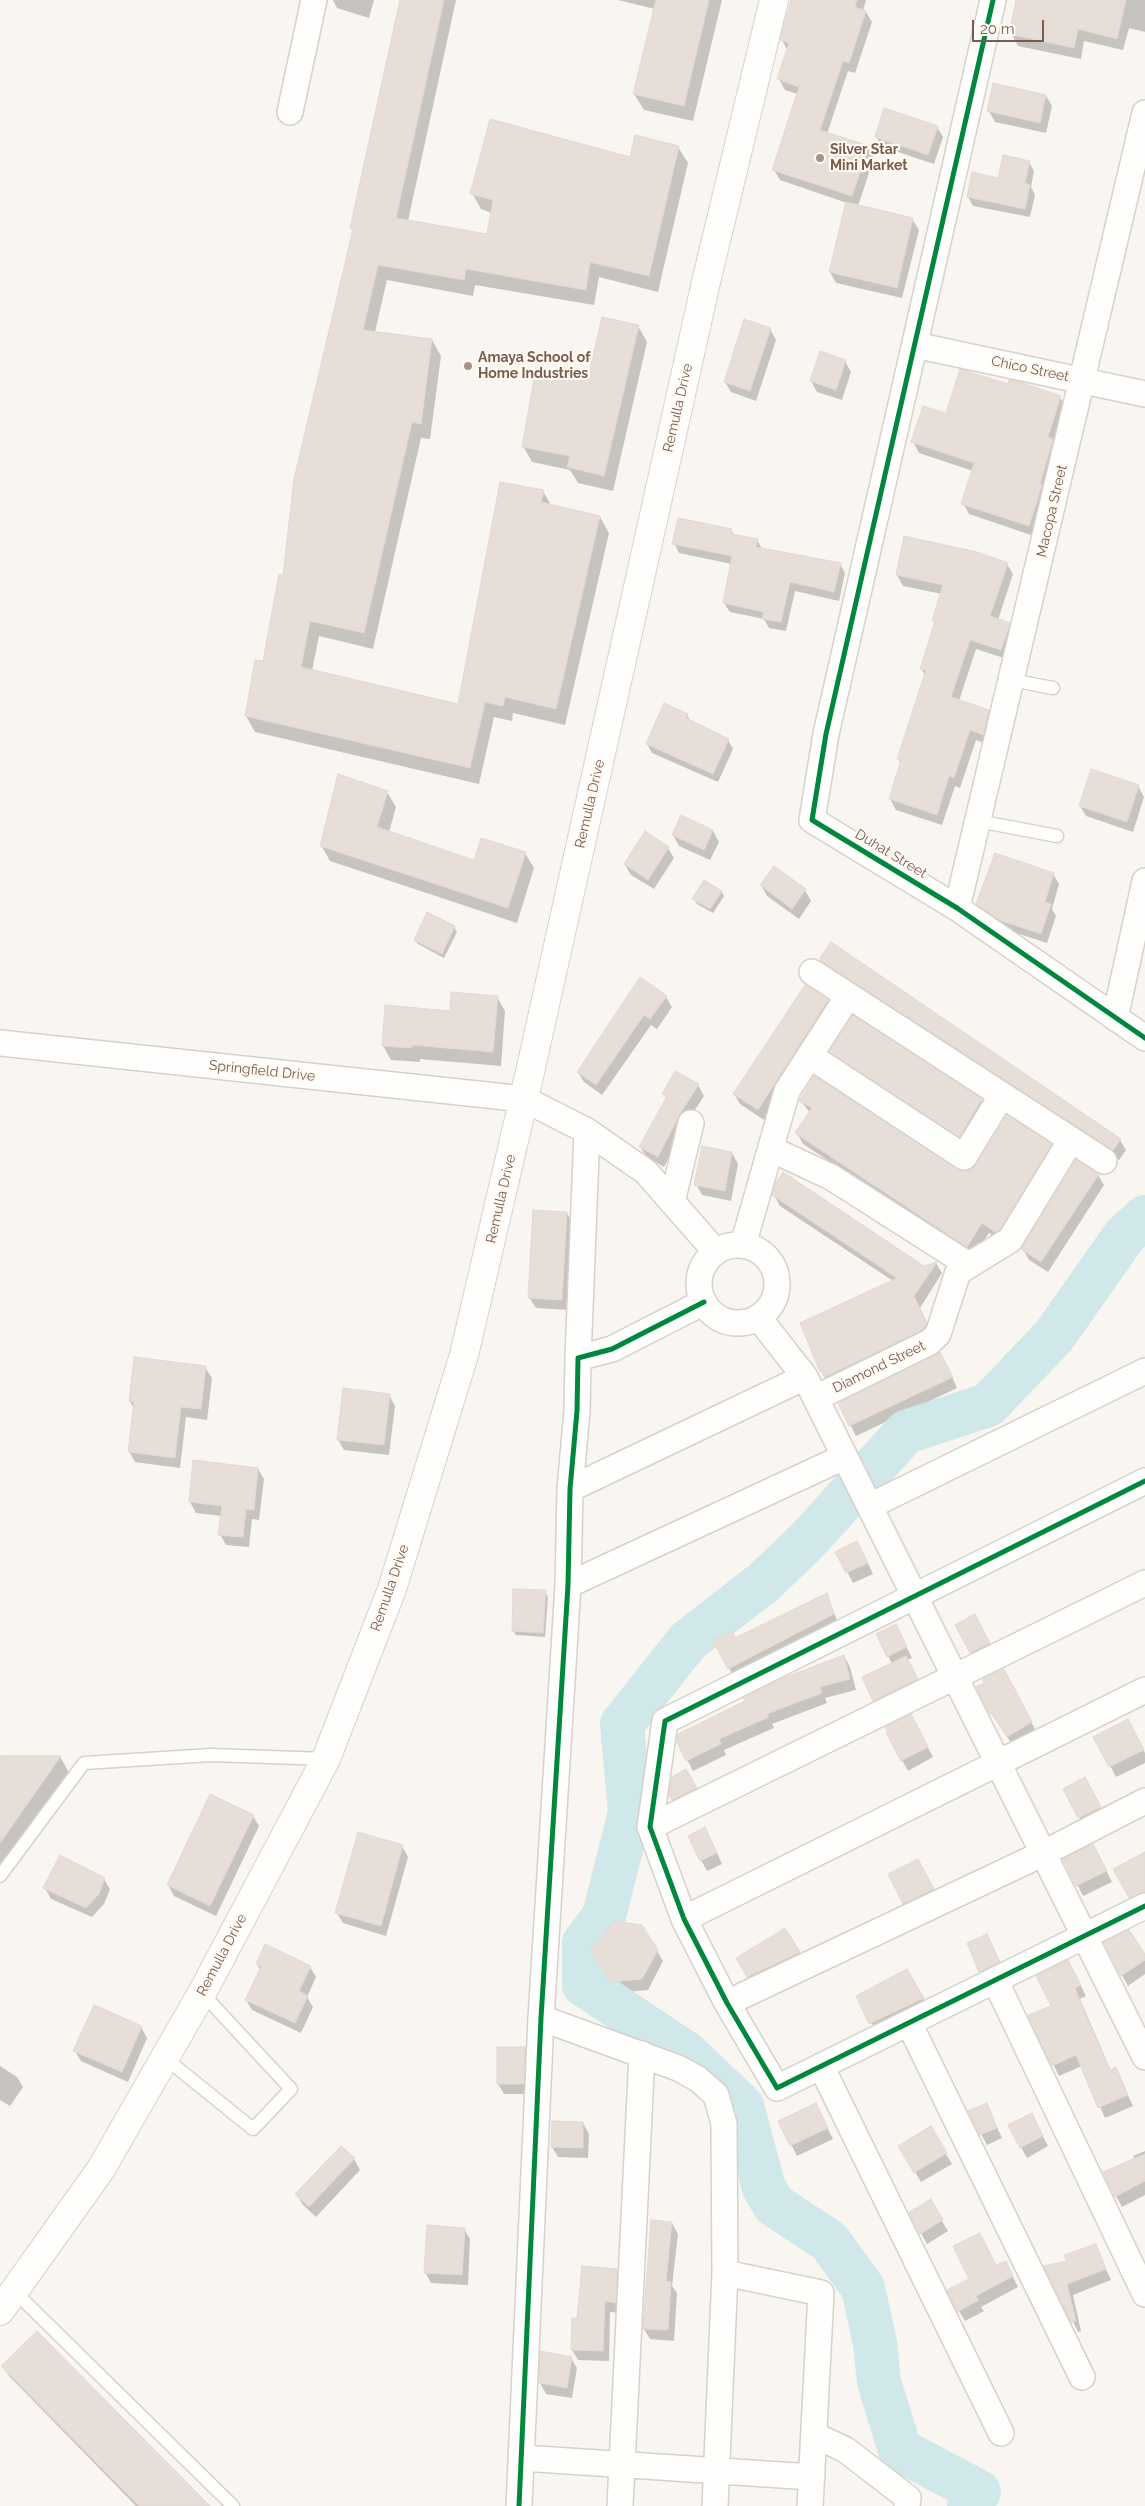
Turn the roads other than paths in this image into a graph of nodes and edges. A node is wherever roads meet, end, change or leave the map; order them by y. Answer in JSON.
{"nodes":[{"id":1,"x":314,"y":0,"type":"edge"},
{"id":2,"x":774,"y":0,"type":"edge"},
{"id":3,"x":993,"y":0,"type":"edge"},
{"id":4,"x":290,"y":112,"type":"dead end"},
{"id":5,"x":1144,"y":125,"type":"edge"},
{"id":6,"x":915,"y":345,"type":"junction"},
{"id":7,"x":1083,"y":380,"type":"junction"},
{"id":8,"x":1145,"y":394,"type":"edge"},
{"id":9,"x":1011,"y":680,"type":"junction"},
{"id":10,"x":1053,"y":688,"type":"dead end"},
{"id":11,"x":978,"y":821,"type":"junction"},
{"id":12,"x":1057,"y":836,"type":"dead end"},
{"id":13,"x":1145,"y":882,"type":"edge"},
{"id":14,"x":957,"y":908,"type":"junction"},
{"id":15,"x":812,"y":972,"type":"dead end"},
{"id":16,"x":848,"y":996,"type":"junction"},
{"id":17,"x":1115,"y":1018,"type":"junction"},
{"id":18,"x":1145,"y":1038,"type":"edge"},
{"id":19,"x":0,"y":1043,"type":"edge"},
{"id":20,"x":810,"y":1056,"type":"junction"},
{"id":21,"x":1002,"y":1095,"type":"junction"},
{"id":22,"x":524,"y":1099,"type":"junction"},
{"id":23,"x":691,"y":1123,"type":"dead end"},
{"id":24,"x":587,"y":1131,"type":"junction"},
{"id":25,"x":1071,"y":1140,"type":"junction"},
{"id":26,"x":771,"y":1149,"type":"junction"},
{"id":27,"x":1104,"y":1161,"type":"dead end"},
{"id":28,"x":672,"y":1202,"type":"junction"},
{"id":29,"x":743,"y":1245,"type":"junction"},
{"id":30,"x":716,"y":1252,"type":"junction"},
{"id":31,"x":969,"y":1265,"type":"junction"},
{"id":32,"x":704,"y":1302,"type":"junction"},
{"id":33,"x":758,"y":1318,"type":"junction"},
{"id":34,"x":578,"y":1358,"type":"junction"},
{"id":35,"x":1145,"y":1371,"type":"edge"},
{"id":36,"x":810,"y":1388,"type":"junction"},
{"id":37,"x":857,"y":1482,"type":"junction"},
{"id":38,"x":1145,"y":1482,"type":"edge"},
{"id":39,"x":570,"y":1490,"type":"junction"},
{"id":40,"x":1145,"y":1583,"type":"edge"},
{"id":41,"x":568,"y":1585,"type":"junction"},
{"id":42,"x":915,"y":1597,"type":"junction"},
{"id":43,"x":956,"y":1678,"type":"junction"},
{"id":44,"x":1145,"y":1690,"type":"edge"},
{"id":45,"x":326,"y":1759,"type":"junction"},
{"id":46,"x":1000,"y":1763,"type":"junction"},
{"id":47,"x":1145,"y":1802,"type":"edge"},
{"id":48,"x":650,"y":1827,"type":"junction"},
{"id":49,"x":1044,"y":1853,"type":"junction"},
{"id":50,"x":0,"y":1876,"type":"edge"},
{"id":51,"x":1145,"y":1906,"type":"edge"},
{"id":52,"x":684,"y":1919,"type":"junction"},
{"id":53,"x":1084,"y":1936,"type":"junction"},
{"id":54,"x":995,"y":1980,"type":"junction"},
{"id":55,"x":202,"y":1993,"type":"junction"},
{"id":56,"x":727,"y":2003,"type":"junction"},
{"id":57,"x":541,"y":2018,"type":"junction"},
{"id":58,"x":909,"y":2023,"type":"junction"},
{"id":59,"x":642,"y":2054,"type":"junction"},
{"id":60,"x":1145,"y":2057,"type":"edge"},
{"id":61,"x":165,"y":2058,"type":"junction"},
{"id":62,"x":821,"y":2066,"type":"junction"},
{"id":63,"x":725,"y":2273,"type":"junction"},
{"id":64,"x":1145,"y":2294,"type":"edge"},
{"id":65,"x":7,"y":2301,"type":"edge"},
{"id":66,"x":1082,"y":2377,"type":"dead end"},
{"id":67,"x":1001,"y":2433,"type":"dead end"},
{"id":68,"x":814,"y":2435,"type":"junction"},
{"id":69,"x":522,"y":2458,"type":"junction"},
{"id":70,"x":622,"y":2464,"type":"junction"},
{"id":71,"x":717,"y":2470,"type":"junction"},
{"id":72,"x":812,"y":2477,"type":"junction"},
{"id":73,"x":233,"y":2506,"type":"edge"},
{"id":74,"x":519,"y":2506,"type":"edge"},
{"id":75,"x":620,"y":2506,"type":"edge"},
{"id":76,"x":714,"y":2506,"type":"edge"},
{"id":77,"x":810,"y":2506,"type":"edge"},
{"id":78,"x":907,"y":2506,"type":"edge"}],
"edges":[{"from":1,"to":4,"type":"street"},
{"from":2,"to":22,"type":"main road","name":"Remulla Drive"},
{"from":3,"to":6,"type":"street"},
{"from":5,"to":7,"type":"street","name":"Macopa Street"},
{"from":6,"to":7,"type":"street","name":"Chico Street"},
{"from":6,"to":14,"type":"street","name":"Duhat Street"},
{"from":7,"to":8,"type":"street","name":"Chico Street"},
{"from":7,"to":9,"type":"street","name":"Macopa Street"},
{"from":9,"to":10,"type":"lane"},
{"from":9,"to":11,"type":"street","name":"Macopa Street"},
{"from":11,"to":12,"type":"lane"},
{"from":11,"to":14,"type":"street","name":"Macopa Street"},
{"from":13,"to":17,"type":"street"},
{"from":14,"to":17,"type":"street","name":"Duhat Street"},
{"from":15,"to":16,"type":"street"},
{"from":16,"to":20,"type":"street"},
{"from":16,"to":21,"type":"street"},
{"from":17,"to":18,"type":"street","name":"Duhat Street"},
{"from":19,"to":22,"type":"street","name":"Springfield Drive"},
{"from":20,"to":21,"type":"street"},
{"from":20,"to":26,"type":"street"},
{"from":21,"to":25,"type":"street"},
{"from":22,"to":24,"type":"street"},
{"from":22,"to":45,"type":"main road","name":"Remulla Drive"},
{"from":23,"to":28,"type":"street"},
{"from":24,"to":28,"type":"street"},
{"from":24,"to":34,"type":"street"},
{"from":25,"to":27,"type":"street"},
{"from":25,"to":31,"type":"street","name":"Diamond Street"},
{"from":26,"to":29,"type":"street"},
{"from":26,"to":31,"type":"street"},
{"from":28,"to":30,"type":"street"},
{"from":29,"to":30,"type":"street"},
{"from":29,"to":33,"type":"street"},
{"from":30,"to":32,"type":"street"},
{"from":31,"to":36,"type":"street","name":"Diamond Street"},
{"from":32,"to":33,"type":"street"},
{"from":32,"to":34,"type":"street"},
{"from":33,"to":36,"type":"street"},
{"from":34,"to":39,"type":"street"},
{"from":35,"to":37,"type":"street"},
{"from":36,"to":37,"type":"street"},
{"from":36,"to":39,"type":"street","name":"Diamond Street"},
{"from":37,"to":41,"type":"street"},
{"from":37,"to":42,"type":"street"},
{"from":38,"to":42,"type":"street"},
{"from":39,"to":41,"type":"street"},
{"from":40,"to":43,"type":"street"},
{"from":41,"to":57,"type":"street"},
{"from":42,"to":43,"type":"street"},
{"from":42,"to":48,"type":"street"},
{"from":43,"to":46,"type":"street"},
{"from":43,"to":48,"type":"street"},
{"from":44,"to":46,"type":"street"},
{"from":45,"to":50,"type":"lane"},
{"from":45,"to":55,"type":"main road","name":"Remulla Drive"},
{"from":46,"to":49,"type":"street"},
{"from":46,"to":52,"type":"street"},
{"from":47,"to":49,"type":"street"},
{"from":48,"to":52,"type":"street"},
{"from":49,"to":53,"type":"street"},
{"from":49,"to":56,"type":"street"},
{"from":51,"to":53,"type":"street"},
{"from":52,"to":56,"type":"street"},
{"from":53,"to":54,"type":"street"},
{"from":53,"to":60,"type":"street"},
{"from":54,"to":58,"type":"street"},
{"from":54,"to":64,"type":"street"},
{"from":55,"to":61,"type":"main road","name":"Remulla Drive"},
{"from":55,"to":61,"type":"lane"},
{"from":56,"to":62,"type":"street"},
{"from":57,"to":59,"type":"street"},
{"from":57,"to":69,"type":"street"},
{"from":58,"to":62,"type":"street"},
{"from":58,"to":66,"type":"street"},
{"from":59,"to":63,"type":"street"},
{"from":59,"to":70,"type":"street"},
{"from":61,"to":65,"type":"main road","name":"Remulla Drive"},
{"from":62,"to":67,"type":"street"},
{"from":63,"to":68,"type":"street"},
{"from":63,"to":71,"type":"street"},
{"from":65,"to":73,"type":"lane"},
{"from":68,"to":72,"type":"street"},
{"from":68,"to":78,"type":"street"},
{"from":69,"to":70,"type":"street"},
{"from":69,"to":74,"type":"street"},
{"from":70,"to":71,"type":"street"},
{"from":70,"to":75,"type":"street"},
{"from":71,"to":72,"type":"street"},
{"from":71,"to":76,"type":"street"},
{"from":72,"to":77,"type":"street"}]}
